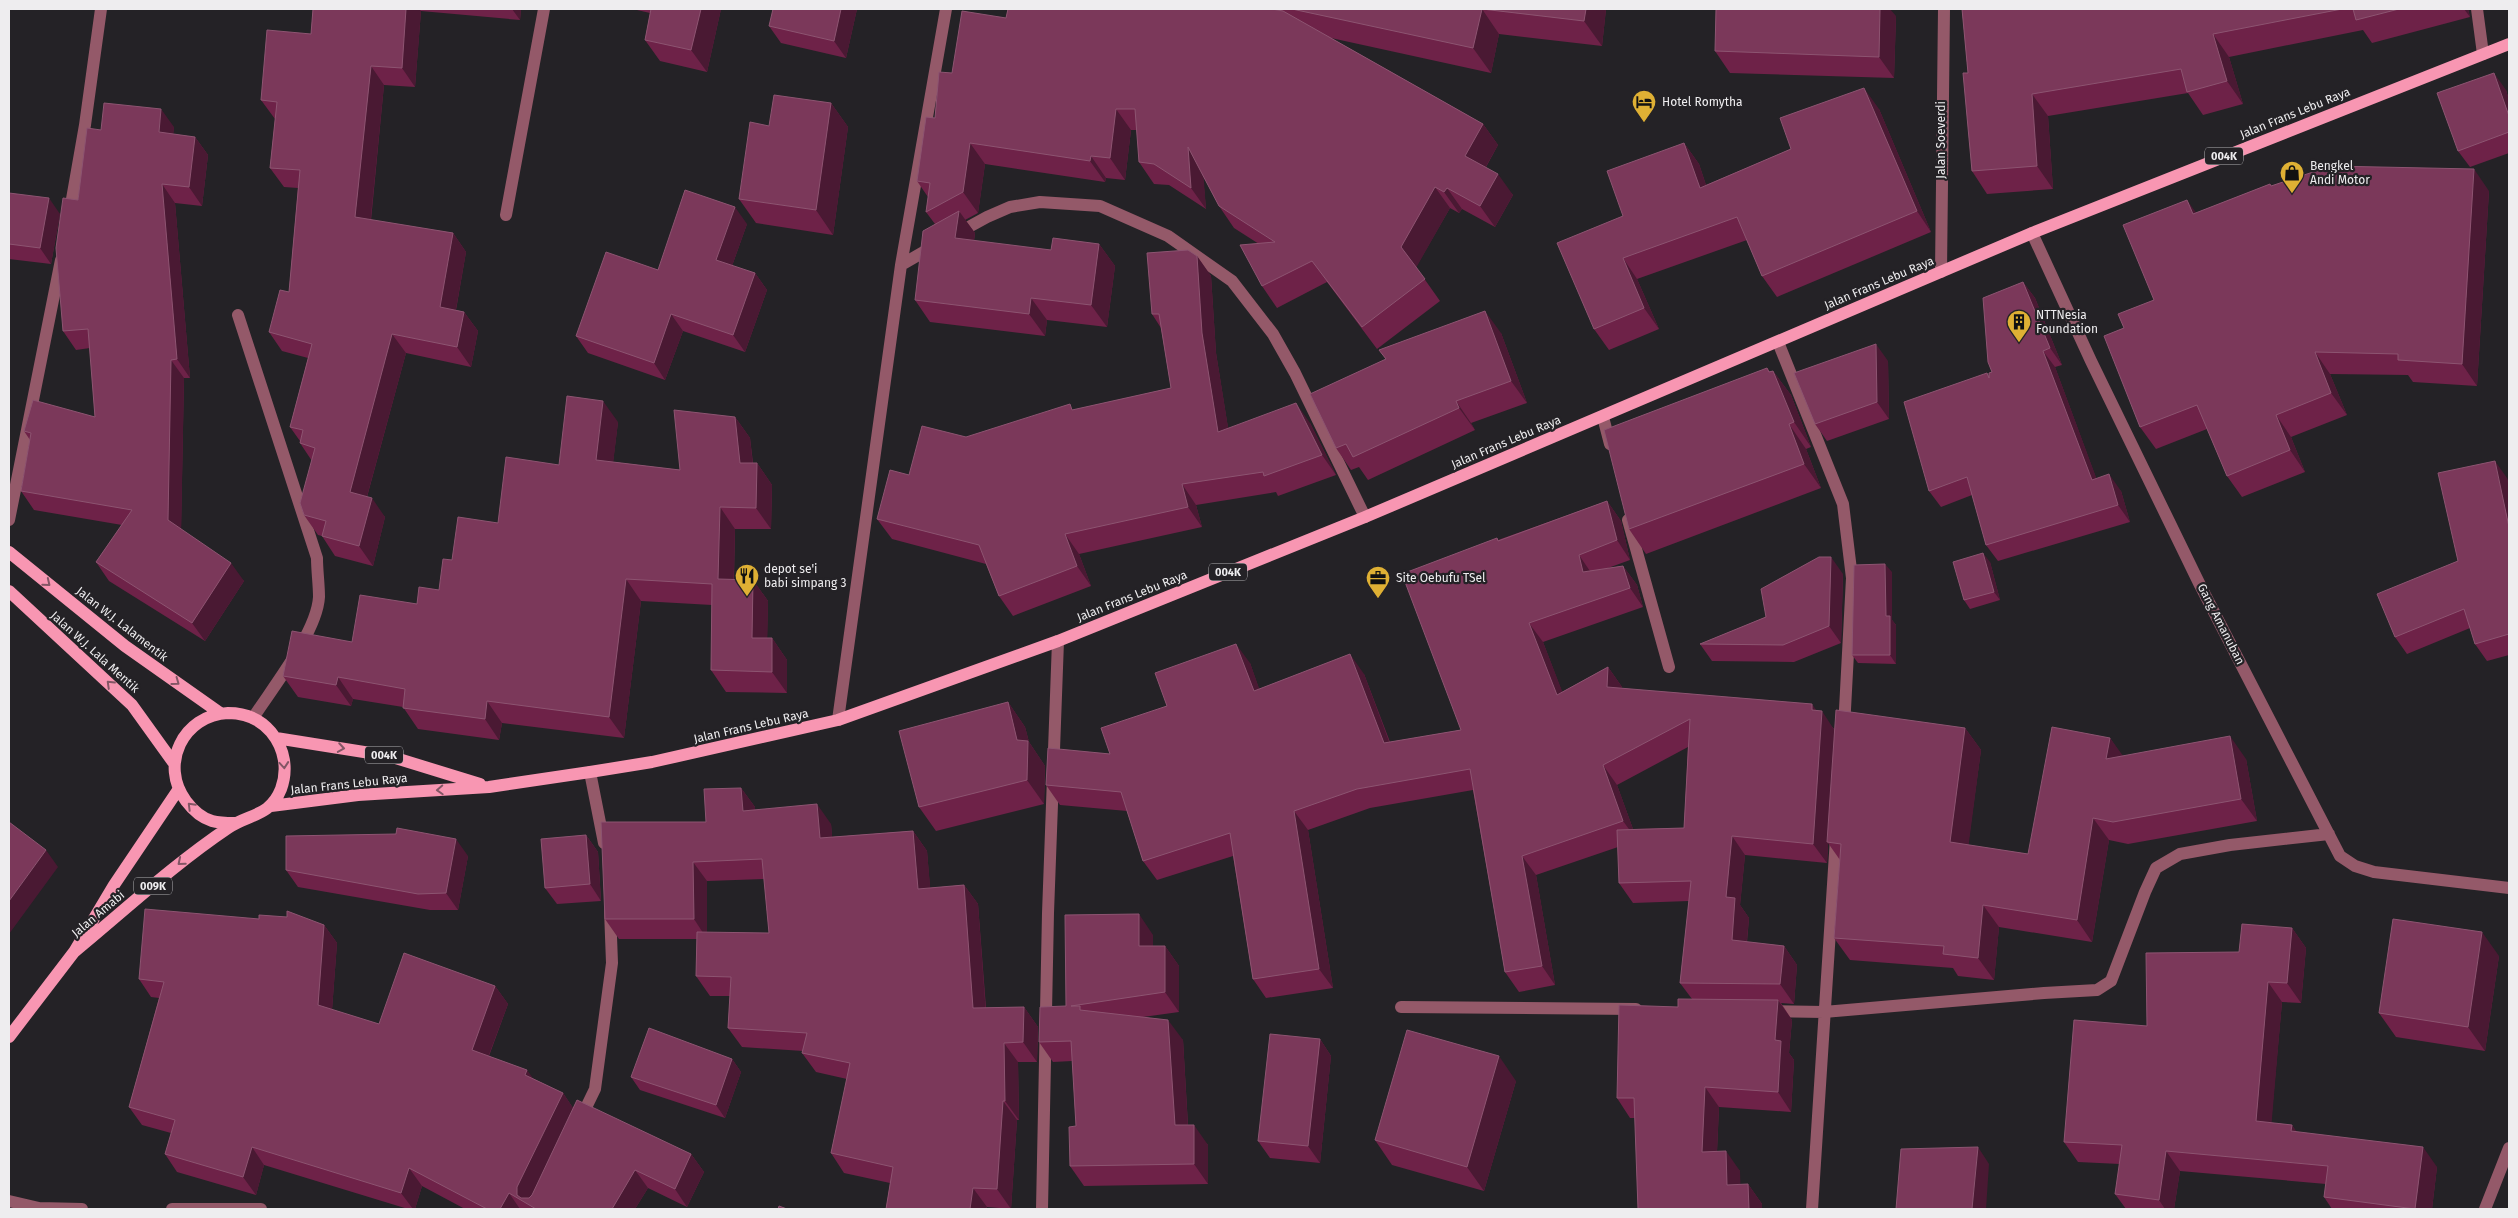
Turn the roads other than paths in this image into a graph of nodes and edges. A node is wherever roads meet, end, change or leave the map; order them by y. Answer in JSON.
{"nodes":[{"id":1,"x":101,"y":9,"type":"edge"},
{"id":2,"x":544,"y":9,"type":"edge"},
{"id":3,"x":946,"y":9,"type":"edge"},
{"id":4,"x":1944,"y":9,"type":"edge"},
{"id":5,"x":2477,"y":9,"type":"edge"},
{"id":6,"x":2509,"y":44,"type":"edge"},
{"id":7,"x":2483,"y":54,"type":"junction"},
{"id":8,"x":506,"y":215,"type":"dead end"},
{"id":9,"x":66,"y":232,"type":"edge"},
{"id":10,"x":2032,"y":233,"type":"junction"},
{"id":11,"x":63,"y":251,"type":"edge"},
{"id":12,"x":901,"y":265,"type":"junction"},
{"id":13,"x":1941,"y":272,"type":"junction"},
{"id":14,"x":238,"y":315,"type":"dead end"},
{"id":15,"x":1778,"y":342,"type":"junction"},
{"id":16,"x":1603,"y":417,"type":"junction"},
{"id":17,"x":1612,"y":454,"type":"edge"},
{"id":18,"x":1626,"y":510,"type":"edge"},
{"id":19,"x":1364,"y":517,"type":"junction"},
{"id":20,"x":9,"y":520,"type":"edge"},
{"id":21,"x":9,"y":552,"type":"edge"},
{"id":22,"x":9,"y":591,"type":"edge"},
{"id":23,"x":1058,"y":641,"type":"junction"},
{"id":24,"x":1669,"y":667,"type":"dead end"},
{"id":25,"x":220,"y":714,"type":"junction"},
{"id":26,"x":253,"y":718,"type":"junction"},
{"id":27,"x":838,"y":720,"type":"junction"},
{"id":28,"x":1843,"y":736,"type":"edge"},
{"id":29,"x":276,"y":738,"type":"junction"},
{"id":30,"x":173,"y":762,"type":"junction"},
{"id":31,"x":590,"y":772,"type":"junction"},
{"id":32,"x":489,"y":787,"type":"junction"},
{"id":33,"x":178,"y":790,"type":"junction"},
{"id":34,"x":271,"y":806,"type":"junction"},
{"id":35,"x":235,"y":823,"type":"junction"},
{"id":36,"x":1837,"y":825,"type":"edge"},
{"id":37,"x":2329,"y":834,"type":"junction"},
{"id":38,"x":606,"y":853,"type":"edge"},
{"id":39,"x":2509,"y":888,"type":"edge"},
{"id":40,"x":610,"y":899,"type":"edge"},
{"id":41,"x":74,"y":952,"type":"junction"},
{"id":42,"x":1401,"y":1007,"type":"dead end"},
{"id":43,"x":1645,"y":1009,"type":"edge"},
{"id":44,"x":1754,"y":1011,"type":"edge"},
{"id":45,"x":1824,"y":1012,"type":"junction"},
{"id":46,"x":9,"y":1037,"type":"edge"},
{"id":47,"x":575,"y":1131,"type":"edge"},
{"id":48,"x":2509,"y":1148,"type":"edge"},
{"id":49,"x":9,"y":1201,"type":"edge"},
{"id":50,"x":82,"y":1209,"type":"edge"},
{"id":51,"x":172,"y":1209,"type":"edge"},
{"id":52,"x":261,"y":1209,"type":"edge"},
{"id":53,"x":1042,"y":1209,"type":"edge"},
{"id":54,"x":1812,"y":1209,"type":"edge"},
{"id":55,"x":2485,"y":1209,"type":"edge"}],
"edges":[{"from":1,"to":9,"type":"street"},
{"from":2,"to":8,"type":"street"},
{"from":3,"to":12,"type":"street"},
{"from":4,"to":13,"type":"street","name":"Jalan Soeverdi"},
{"from":5,"to":7,"type":"street"},
{"from":6,"to":7,"type":"main road","name":"Jalan Frans Lebu Raya","number":"004K"},
{"from":7,"to":10,"type":"main road","name":"Jalan Frans Lebu Raya","number":"004K"},
{"from":10,"to":13,"type":"main road","name":"Jalan Frans Lebu Raya","number":"004K"},
{"from":10,"to":37,"type":"street","name":"Gang Amanuban"},
{"from":11,"to":20,"type":"street"},
{"from":12,"to":19,"type":"street"},
{"from":12,"to":27,"type":"street"},
{"from":13,"to":15,"type":"main road","name":"Jalan Frans Lebu Raya","number":"004K"},
{"from":14,"to":26,"type":"street"},
{"from":15,"to":16,"type":"main road","name":"Jalan Frans Lebu Raya","number":"004K"},
{"from":15,"to":28,"type":"street"},
{"from":16,"to":17,"type":"street"},
{"from":16,"to":19,"type":"main road","name":"Jalan Frans Lebu Raya","number":"004K"},
{"from":18,"to":24,"type":"street"},
{"from":19,"to":23,"type":"main road","name":"Jalan Frans Lebu Raya","number":"004K"},
{"from":21,"to":25,"type":"main road","name":"Jalan W.J. Lalamentik","one_way":true},
{"from":30,"to":22,"type":"main road","name":"Jalan W.J. Lala Mentik","one_way":true},
{"from":23,"to":27,"type":"main road","name":"Jalan Frans Lebu Raya","number":"004K"},
{"from":23,"to":53,"type":"street"},
{"from":25,"to":26,"type":"main road"},
{"from":25,"to":30,"type":"main road"},
{"from":26,"to":29,"type":"main road"},
{"from":27,"to":31,"type":"main road","name":"Jalan Frans Lebu Raya","number":"004K"},
{"from":29,"to":32,"type":"main road","name":"Jalan Frans Lebu Raya","number":"004K","one_way":true},
{"from":29,"to":34,"type":"main road","one_way":true},
{"from":30,"to":33,"type":"main road"},
{"from":31,"to":32,"type":"main road","name":"Jalan Frans Lebu Raya","number":"004K"},
{"from":31,"to":38,"type":"street"},
{"from":32,"to":34,"type":"main road","name":"Jalan Frans Lebu Raya","number":"004K","one_way":true},
{"from":35,"to":33,"type":"main road","one_way":true},
{"from":33,"to":41,"type":"main road","name":"Jalan Amabi","number":"009K"},
{"from":34,"to":35,"type":"main road"},
{"from":35,"to":41,"type":"main road","name":"Jalan Amabi","number":"009K","one_way":true},
{"from":36,"to":45,"type":"street"},
{"from":37,"to":39,"type":"street","name":"Gang Amanuban"},
{"from":37,"to":45,"type":"street"},
{"from":40,"to":47,"type":"street"},
{"from":41,"to":46,"type":"main road","name":"Jalan Amabi","number":"009K"},
{"from":42,"to":43,"type":"street"},
{"from":44,"to":45,"type":"street"},
{"from":45,"to":54,"type":"street"},
{"from":48,"to":55,"type":"street"},
{"from":49,"to":50,"type":"street"},
{"from":51,"to":52,"type":"street"}]}
